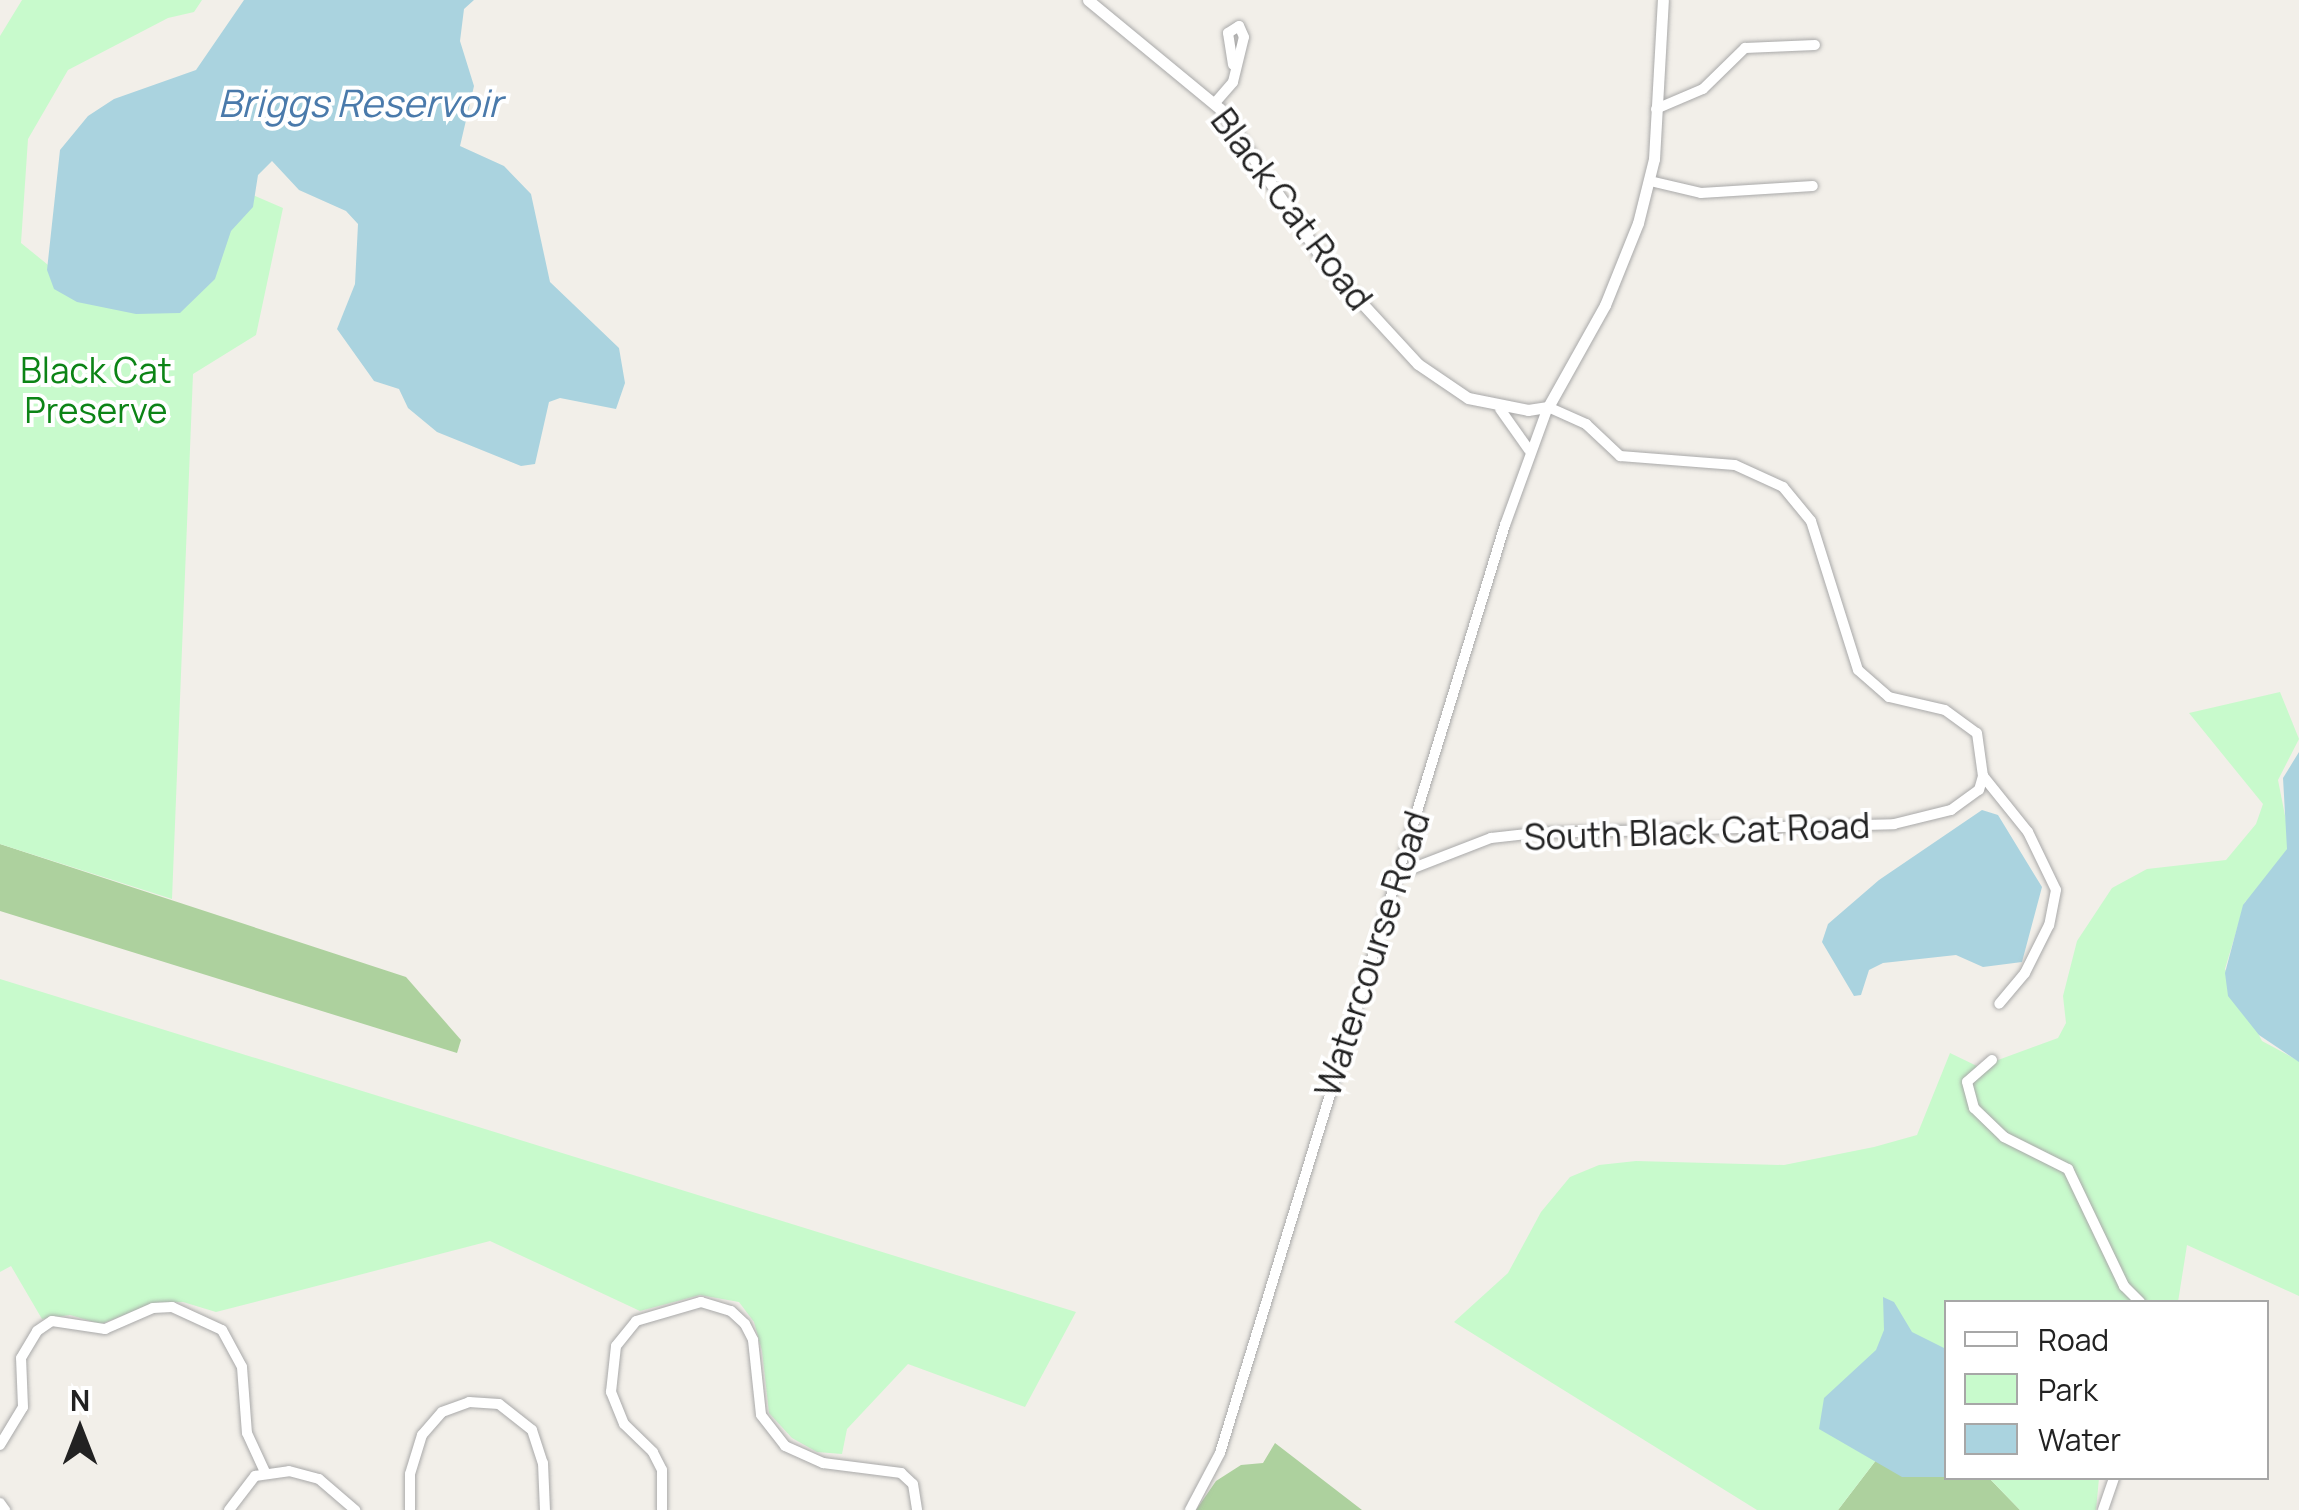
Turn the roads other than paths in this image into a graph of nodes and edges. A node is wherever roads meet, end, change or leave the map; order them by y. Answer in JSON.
{"nodes":[{"id":1,"x":1088,"y":0,"type":"edge"},
{"id":2,"x":1663,"y":0,"type":"edge"},
{"id":3,"x":1814,"y":45,"type":"dead end"},
{"id":4,"x":1233,"y":64,"type":"dead end"},
{"id":5,"x":1214,"y":104,"type":"junction"},
{"id":6,"x":1656,"y":109,"type":"junction"},
{"id":7,"x":1650,"y":181,"type":"junction"},
{"id":8,"x":1813,"y":186,"type":"dead end"},
{"id":9,"x":1548,"y":407,"type":"junction"},
{"id":10,"x":1500,"y":408,"type":"junction"},
{"id":11,"x":1529,"y":450,"type":"junction"},
{"id":12,"x":1983,"y":776,"type":"junction"},
{"id":13,"x":1398,"y":874,"type":"junction"},
{"id":14,"x":1999,"y":1004,"type":"dead end"},
{"id":15,"x":1992,"y":1060,"type":"dead end"},
{"id":16,"x":2138,"y":1300,"type":"edge"},
{"id":17,"x":0,"y":1444,"type":"edge"},
{"id":18,"x":264,"y":1472,"type":"junction"},
{"id":19,"x":2113,"y":1480,"type":"edge"},
{"id":20,"x":0,"y":1503,"type":"edge"},
{"id":21,"x":1195,"y":1507,"type":"edge"},
{"id":22,"x":6,"y":1510,"type":"edge"},
{"id":23,"x":228,"y":1510,"type":"edge"},
{"id":24,"x":355,"y":1510,"type":"edge"},
{"id":25,"x":409,"y":1510,"type":"edge"},
{"id":26,"x":546,"y":1510,"type":"edge"},
{"id":27,"x":662,"y":1510,"type":"edge"},
{"id":28,"x":917,"y":1510,"type":"edge"},
{"id":29,"x":2103,"y":1510,"type":"edge"}],
"edges":[{"from":1,"to":5,"type":"street","name":"Black Cat Road"},
{"from":2,"to":6,"type":"street"},
{"from":3,"to":6,"type":"street"},
{"from":4,"to":5,"type":"street"},
{"from":5,"to":10,"type":"street","name":"Black Cat Road"},
{"from":6,"to":7,"type":"street"},
{"from":7,"to":8,"type":"street"},
{"from":7,"to":9,"type":"street"},
{"from":9,"to":10,"type":"street","name":"Black Cat Road"},
{"from":9,"to":11,"type":"street","name":"Watercourse Road"},
{"from":9,"to":12,"type":"street","name":"Black Cat Road"},
{"from":10,"to":11,"type":"street"},
{"from":11,"to":13,"type":"street","name":"Watercourse Road"},
{"from":12,"to":13,"type":"street","name":"South Black Cat Road"},
{"from":12,"to":14,"type":"street","name":"Black Cat Road"},
{"from":13,"to":21,"type":"street","name":"Watercourse Road"},
{"from":15,"to":16,"type":"street"},
{"from":17,"to":18,"type":"street"},
{"from":18,"to":23,"type":"street"},
{"from":18,"to":24,"type":"street"},
{"from":19,"to":29,"type":"street"},
{"from":20,"to":22,"type":"street"},
{"from":25,"to":26,"type":"street"},
{"from":27,"to":28,"type":"street"}]}
